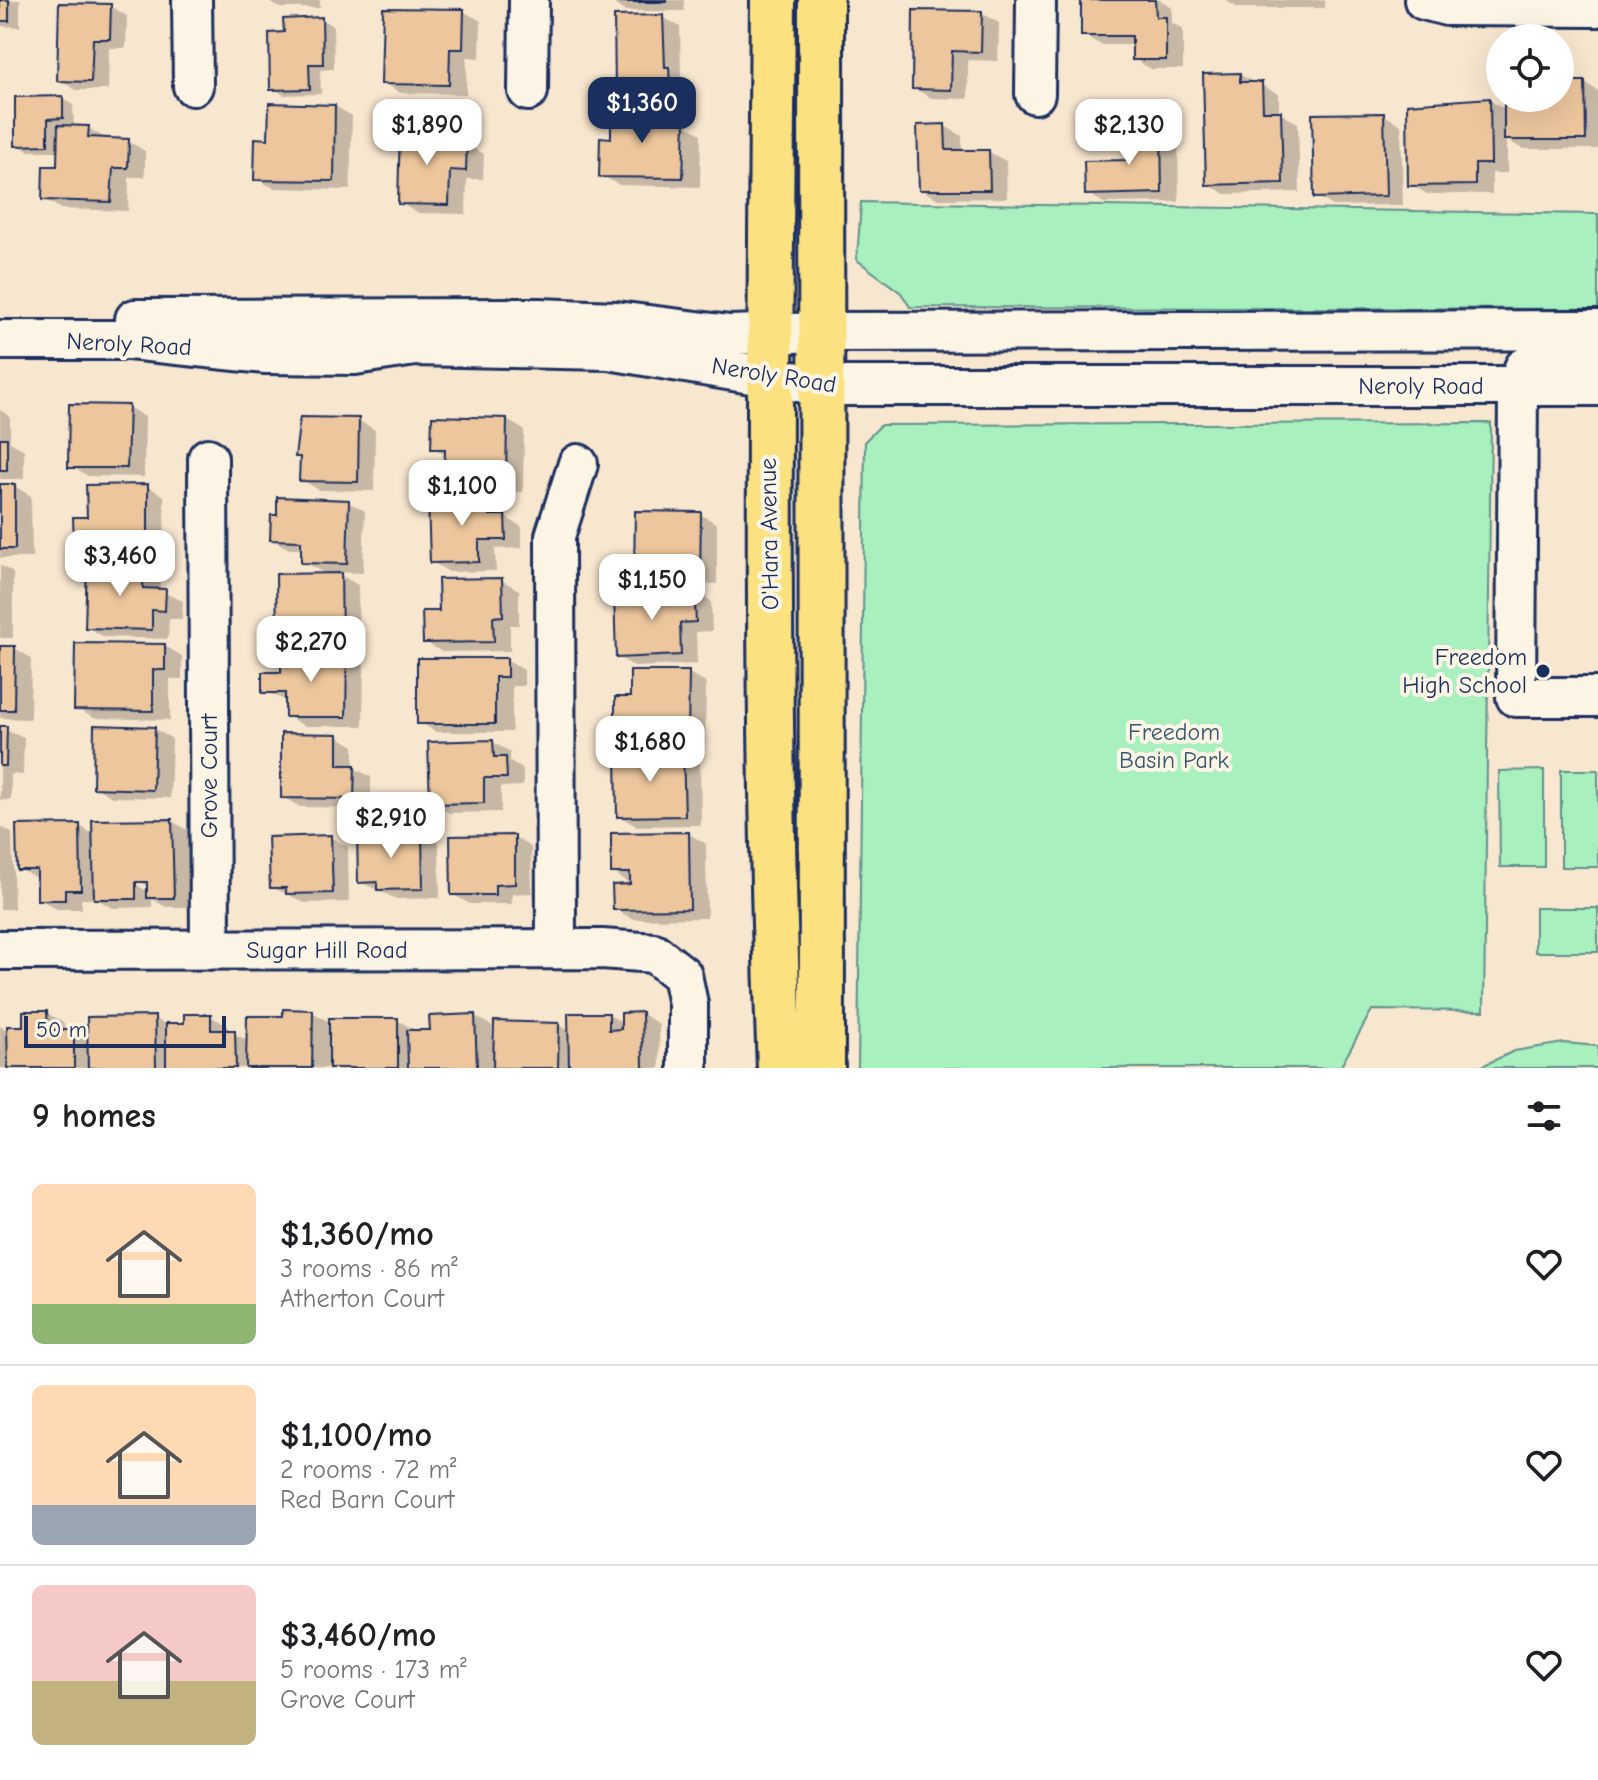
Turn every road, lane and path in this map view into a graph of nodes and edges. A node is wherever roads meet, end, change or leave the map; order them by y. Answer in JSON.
{"nodes":[{"id":1,"x":192,"y":0,"type":"edge"},
{"id":2,"x":529,"y":0,"type":"edge"},
{"id":3,"x":773,"y":0,"type":"edge"},
{"id":4,"x":821,"y":0,"type":"edge"},
{"id":5,"x":1036,"y":0,"type":"edge"},
{"id":6,"x":1424,"y":0,"type":"edge"},
{"id":7,"x":1598,"y":7,"type":"edge"},
{"id":8,"x":193,"y":86,"type":"dead end"},
{"id":9,"x":528,"y":91,"type":"dead end"},
{"id":10,"x":1035,"y":94,"type":"dead end"},
{"id":11,"x":0,"y":320,"type":"edge"},
{"id":12,"x":1598,"y":330,"type":"edge"},
{"id":13,"x":822,"y":332,"type":"junction"},
{"id":14,"x":769,"y":333,"type":"junction"},
{"id":15,"x":0,"y":340,"type":"edge"},
{"id":16,"x":1598,"y":358,"type":"edge"},
{"id":17,"x":769,"y":378,"type":"junction"},
{"id":18,"x":822,"y":386,"type":"junction"},
{"id":19,"x":1518,"y":386,"type":"junction"},
{"id":20,"x":1598,"y":386,"type":"edge"},
{"id":21,"x":208,"y":458,"type":"dead end"},
{"id":22,"x":578,"y":464,"type":"dead end"},
{"id":23,"x":1598,"y":697,"type":"edge"},
{"id":24,"x":556,"y":949,"type":"junction"},
{"id":25,"x":0,"y":950,"type":"edge"},
{"id":26,"x":210,"y":950,"type":"junction"},
{"id":27,"x":688,"y":1068,"type":"edge"},
{"id":28,"x":780,"y":1068,"type":"edge"},
{"id":29,"x":822,"y":1068,"type":"edge"}],
"edges":[{"from":1,"to":8,"type":"street"},
{"from":2,"to":9,"type":"street"},
{"from":3,"to":14,"type":"main road","name":"O'Hara Avenue"},
{"from":4,"to":13,"type":"main road"},
{"from":5,"to":10,"type":"street"},
{"from":6,"to":7,"type":"street"},
{"from":11,"to":14,"type":"street","name":"Neroly Road"},
{"from":12,"to":13,"type":"street","name":"Neroly Road"},
{"from":13,"to":14,"type":"street","name":"Neroly Road"},
{"from":13,"to":18,"type":"main road"},
{"from":14,"to":17,"type":"main road","name":"O'Hara Avenue"},
{"from":15,"to":17,"type":"street","name":"Neroly Road"},
{"from":16,"to":19,"type":"street"},
{"from":17,"to":18,"type":"street","name":"Neroly Road"},
{"from":17,"to":28,"type":"main road","name":"O'Hara Avenue"},
{"from":18,"to":19,"type":"street","name":"Neroly Road"},
{"from":18,"to":29,"type":"main road"},
{"from":19,"to":20,"type":"street","name":"Neroly Road"},
{"from":19,"to":23,"type":"street"},
{"from":21,"to":26,"type":"street","name":"Grove Court"},
{"from":22,"to":24,"type":"street"},
{"from":24,"to":26,"type":"street","name":"Sugar Hill Road"},
{"from":24,"to":27,"type":"street","name":"Sugar Hill Road"},
{"from":25,"to":26,"type":"street","name":"Sugar Hill Road"}]}
